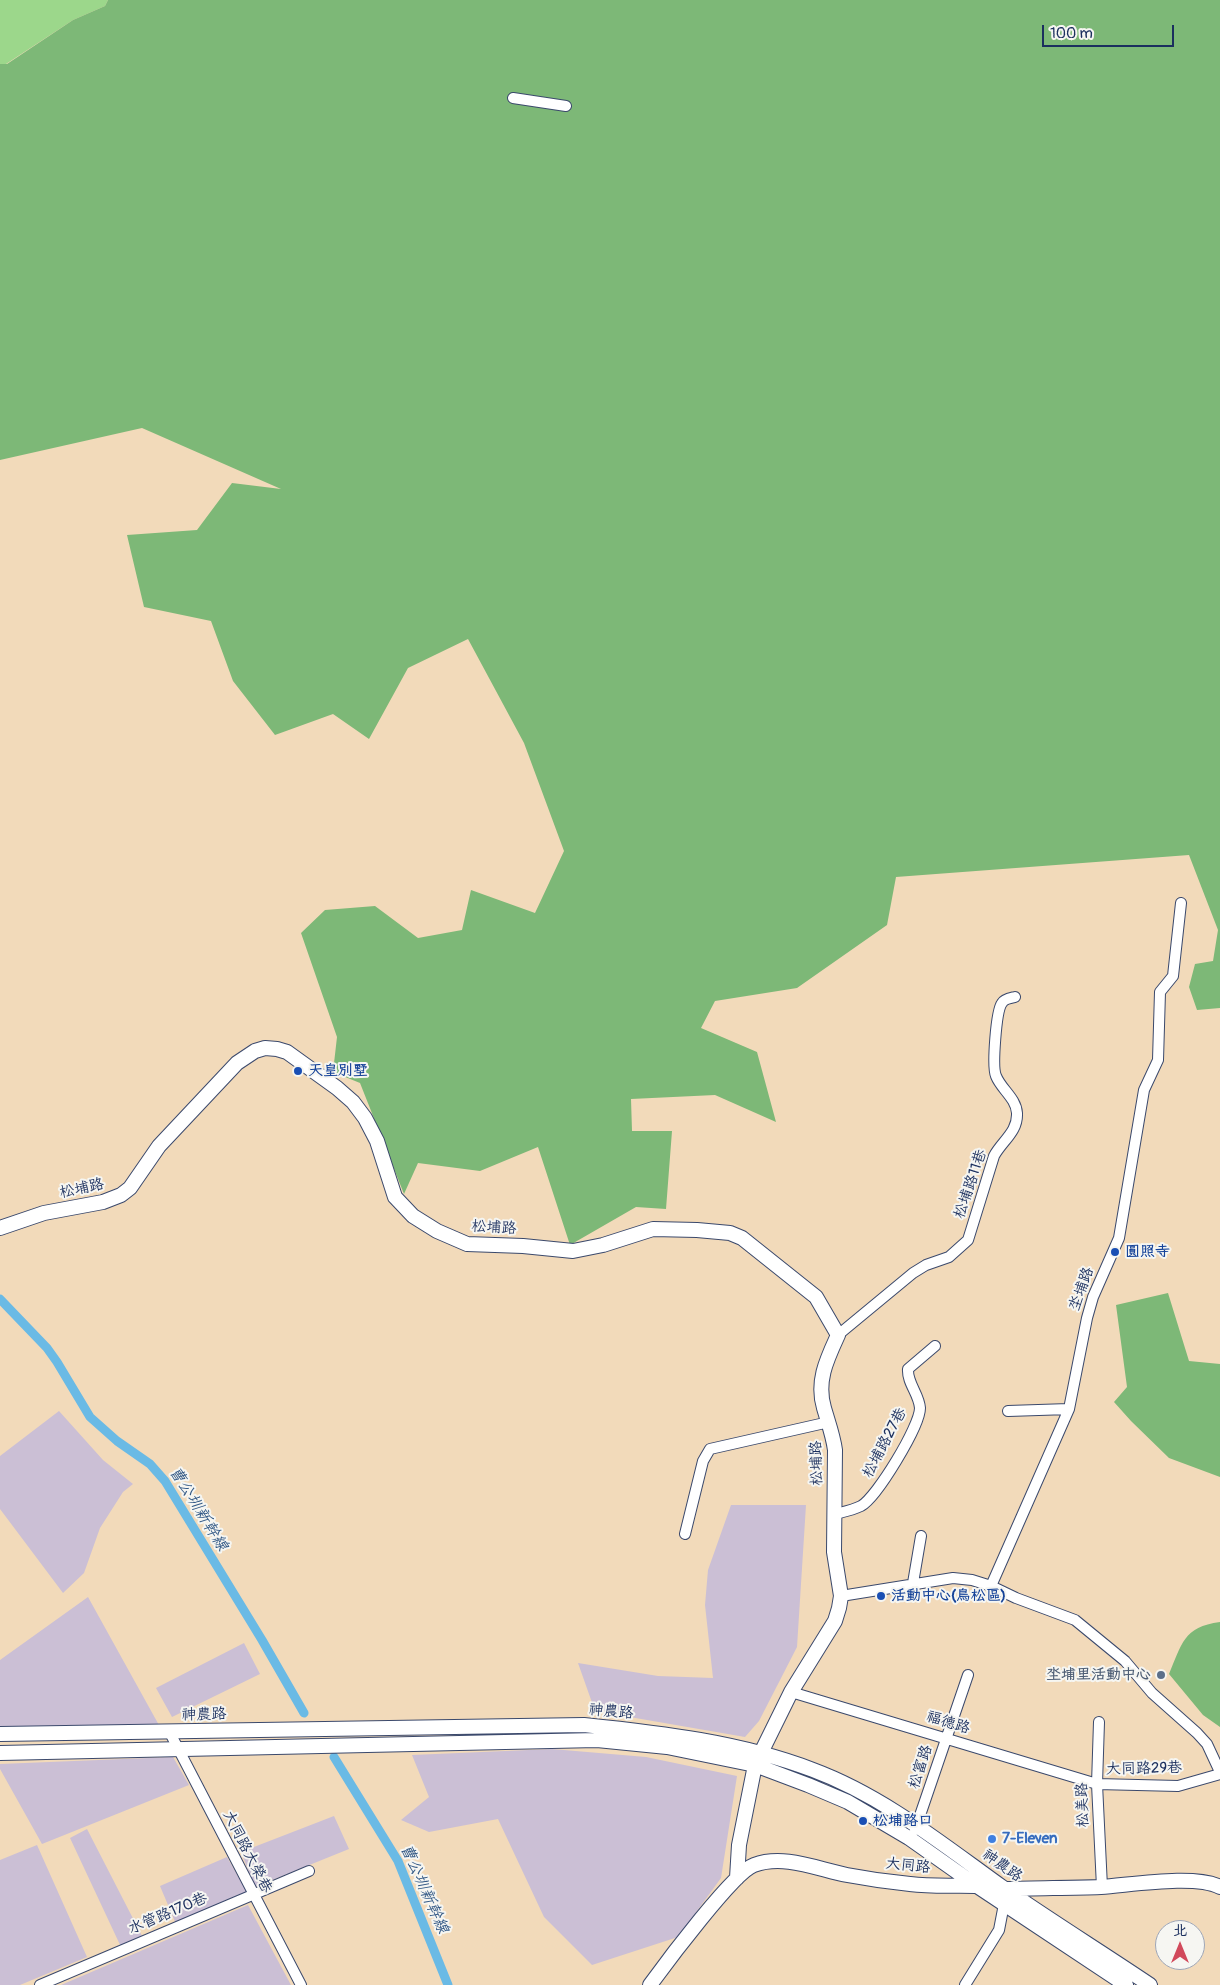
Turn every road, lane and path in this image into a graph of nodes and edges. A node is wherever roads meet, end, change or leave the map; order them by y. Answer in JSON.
{"nodes":[{"id":1,"x":513,"y":98,"type":"dead end"},
{"id":2,"x":566,"y":106,"type":"dead end"},
{"id":3,"x":1182,"y":903,"type":"dead end"},
{"id":4,"x":1015,"y":997,"type":"dead end"},
{"id":5,"x":0,"y":1228,"type":"edge"},
{"id":6,"x":838,"y":1335,"type":"junction"},
{"id":7,"x":935,"y":1346,"type":"dead end"},
{"id":8,"x":1069,"y":1409,"type":"junction"},
{"id":9,"x":1008,"y":1411,"type":"dead end"},
{"id":10,"x":829,"y":1422,"type":"junction"},
{"id":11,"x":835,"y":1514,"type":"junction"},
{"id":12,"x":685,"y":1534,"type":"dead end"},
{"id":13,"x":921,"y":1536,"type":"dead end"},
{"id":14,"x":913,"y":1583,"type":"junction"},
{"id":15,"x":991,"y":1586,"type":"junction"},
{"id":16,"x":841,"y":1596,"type":"junction"},
{"id":17,"x":968,"y":1675,"type":"dead end"},
{"id":18,"x":791,"y":1692,"type":"junction"},
{"id":19,"x":1099,"y":1722,"type":"dead end"},
{"id":20,"x":169,"y":1732,"type":"junction"},
{"id":21,"x":0,"y":1734,"type":"edge"},
{"id":22,"x":946,"y":1738,"type":"junction"},
{"id":23,"x":178,"y":1748,"type":"junction"},
{"id":24,"x":0,"y":1753,"type":"edge"},
{"id":25,"x":758,"y":1759,"type":"junction"},
{"id":26,"x":1220,"y":1773,"type":"edge"},
{"id":27,"x":1097,"y":1784,"type":"junction"},
{"id":28,"x":914,"y":1832,"type":"junction"},
{"id":29,"x":309,"y":1871,"type":"dead end"},
{"id":30,"x":736,"y":1878,"type":"junction"},
{"id":31,"x":977,"y":1886,"type":"junction"},
{"id":32,"x":1102,"y":1887,"type":"junction"},
{"id":33,"x":1220,"y":1887,"type":"edge"},
{"id":34,"x":1005,"y":1889,"type":"junction"},
{"id":35,"x":252,"y":1895,"type":"junction"},
{"id":36,"x":1004,"y":1905,"type":"junction"},
{"id":37,"x":40,"y":1985,"type":"edge"},
{"id":38,"x":301,"y":1985,"type":"edge"},
{"id":39,"x":650,"y":1985,"type":"edge"},
{"id":40,"x":965,"y":1985,"type":"edge"},
{"id":41,"x":1126,"y":1985,"type":"edge"},
{"id":42,"x":1150,"y":1985,"type":"edge"}],
"edges":[{"from":1,"to":2,"type":"street"},
{"from":3,"to":8,"type":"street","name":"坔埔路"},
{"from":4,"to":6,"type":"street","name":"松埔路11巷"},
{"from":5,"to":6,"type":"street","name":"松埔路"},
{"from":6,"to":10,"type":"street","name":"松埔路"},
{"from":7,"to":11,"type":"street","name":"松埔路27巷"},
{"from":8,"to":9,"type":"street"},
{"from":8,"to":15,"type":"street","name":"坔埔路"},
{"from":10,"to":11,"type":"street","name":"松埔路"},
{"from":10,"to":12,"type":"street"},
{"from":11,"to":16,"type":"street","name":"松埔路"},
{"from":13,"to":14,"type":"street"},
{"from":14,"to":15,"type":"street"},
{"from":14,"to":16,"type":"street"},
{"from":15,"to":26,"type":"street"},
{"from":16,"to":18,"type":"street","name":"松埔路"},
{"from":17,"to":22,"type":"street","name":"松富路"},
{"from":18,"to":22,"type":"street","name":"福德路"},
{"from":18,"to":25,"type":"street","name":"松埔路"},
{"from":19,"to":27,"type":"street","name":"松美路"},
{"from":20,"to":21,"type":"street","name":"神農路"},
{"from":20,"to":23,"type":"street","name":"大同路大榮巷"},
{"from":20,"to":25,"type":"street","name":"神農路"},
{"from":22,"to":27,"type":"street","name":"福德路"},
{"from":22,"to":28,"type":"street","name":"松富路"},
{"from":23,"to":24,"type":"street","name":"神農路"},
{"from":23,"to":25,"type":"street","name":"神農路"},
{"from":23,"to":35,"type":"street","name":"大同路大榮巷"},
{"from":25,"to":28,"type":"street","name":"神農路"},
{"from":25,"to":30,"type":"street","name":"松埔路"},
{"from":26,"to":27,"type":"street","name":"大同路29巷"},
{"from":27,"to":32,"type":"street","name":"松美路"},
{"from":28,"to":31,"type":"street","name":"神農路"},
{"from":28,"to":34,"type":"street","name":"神農路"},
{"from":29,"to":35,"type":"street","name":"水管路170巷"},
{"from":30,"to":31,"type":"street","name":"大同路"},
{"from":30,"to":39,"type":"street","name":"大同路"},
{"from":31,"to":34,"type":"street","name":"大同路"},
{"from":31,"to":36,"type":"street","name":"神農路"},
{"from":32,"to":33,"type":"street","name":"大同路"},
{"from":32,"to":34,"type":"street","name":"大同路"},
{"from":34,"to":36,"type":"street"},
{"from":34,"to":42,"type":"street","name":"神農路"},
{"from":35,"to":37,"type":"street","name":"水管路170巷"},
{"from":35,"to":38,"type":"street","name":"大同路大榮巷"},
{"from":36,"to":40,"type":"street"},
{"from":36,"to":41,"type":"street","name":"神農路"}]}
